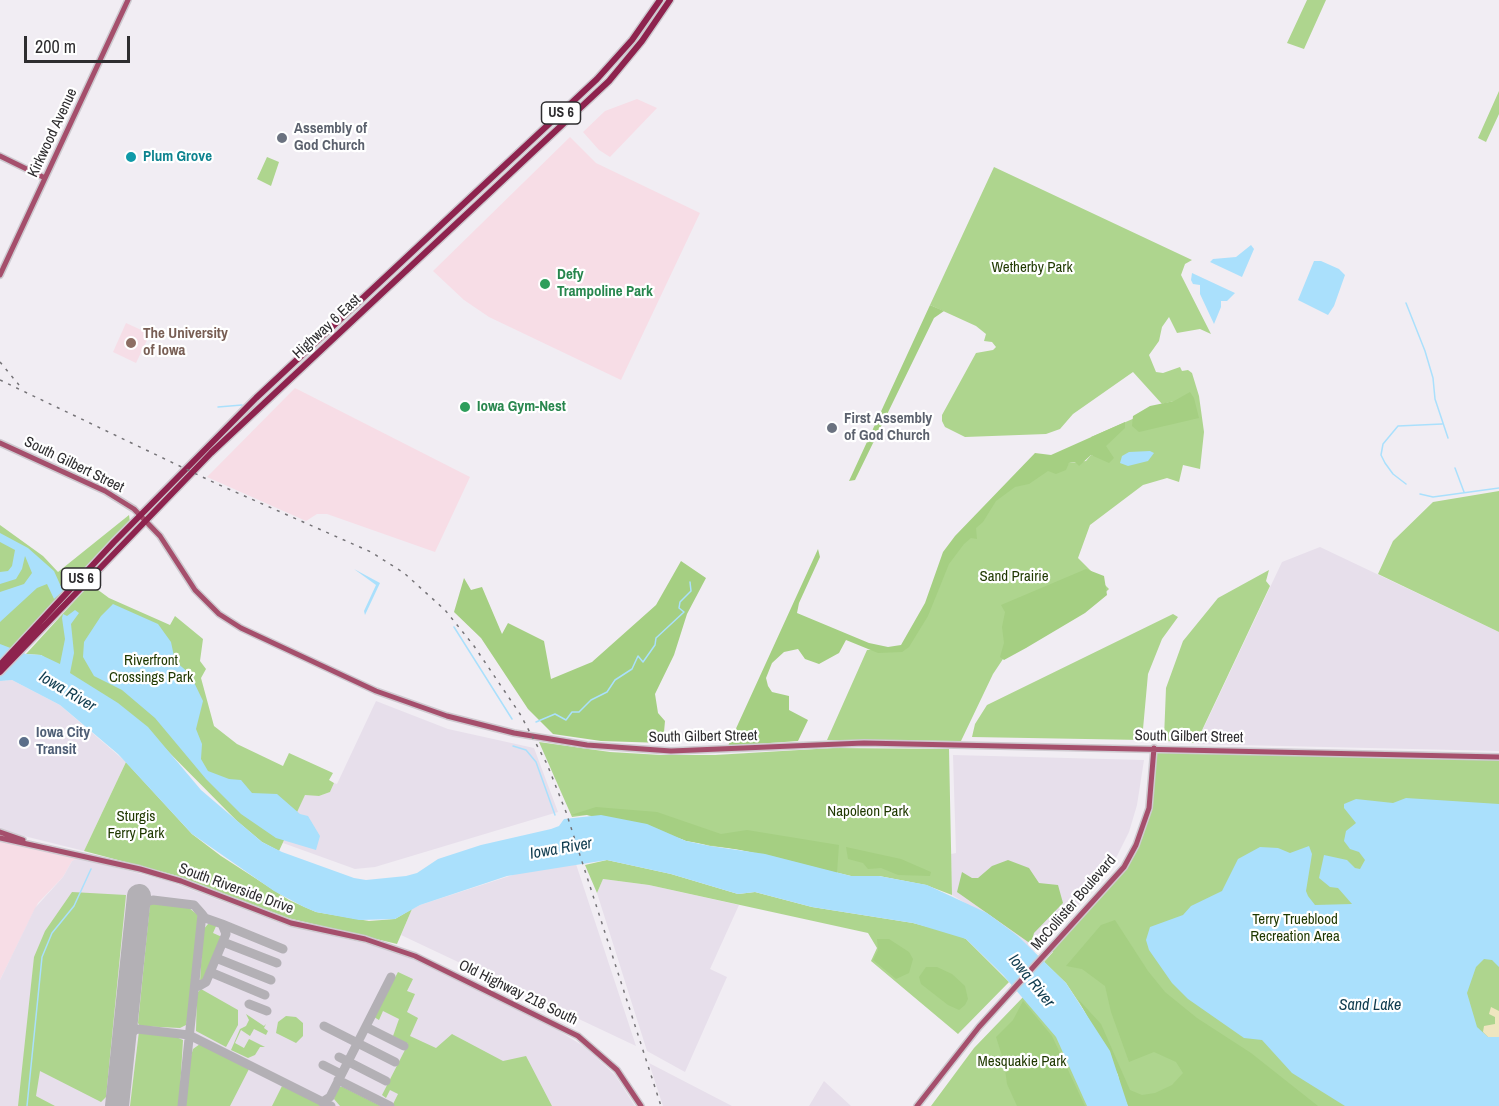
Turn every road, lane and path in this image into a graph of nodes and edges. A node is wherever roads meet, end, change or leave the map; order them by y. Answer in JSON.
{"nodes":[{"id":1,"x":128,"y":0,"type":"edge"},
{"id":2,"x":660,"y":0,"type":"edge"},
{"id":3,"x":670,"y":0,"type":"edge"},
{"id":4,"x":0,"y":156,"type":"edge"},
{"id":5,"x":45,"y":178,"type":"junction"},
{"id":6,"x":0,"y":275,"type":"edge"},
{"id":7,"x":0,"y":443,"type":"edge"},
{"id":8,"x":144,"y":517,"type":"junction"},
{"id":9,"x":24,"y":644,"type":"junction"},
{"id":10,"x":0,"y":665,"type":"edge"},
{"id":11,"x":0,"y":672,"type":"edge"},
{"id":12,"x":1154,"y":748,"type":"junction"},
{"id":13,"x":1499,"y":756,"type":"edge"},
{"id":14,"x":0,"y":832,"type":"edge"},
{"id":15,"x":0,"y":838,"type":"edge"},
{"id":16,"x":36,"y":845,"type":"junction"},
{"id":17,"x":426,"y":961,"type":"joint"},
{"id":18,"x":641,"y":1106,"type":"edge"},
{"id":19,"x":917,"y":1106,"type":"edge"}],
"edges":[{"from":1,"to":5,"type":"main road","name":"Kirkwood Avenue"},
{"from":2,"to":8,"type":"main road","name":"Highway 6 East","number":"US 6"},
{"from":3,"to":8,"type":"main road","name":"Highway 6 East","number":"US 6"},
{"from":4,"to":5,"type":"main road"},
{"from":5,"to":6,"type":"main road","name":"Kirkwood Avenue"},
{"from":7,"to":8,"type":"main road","name":"South Gilbert Street"},
{"from":8,"to":9,"type":"main road","name":"Highway 6 East","number":"US 6"},
{"from":8,"to":12,"type":"main road","name":"South Gilbert Street"},
{"from":9,"to":10,"type":"main road","name":"Highway 6 East","number":"US 6"},
{"from":9,"to":11,"type":"main road","name":"Highway 6 East","number":"US 6"},
{"from":12,"to":13,"type":"main road","name":"South Gilbert Street"},
{"from":12,"to":19,"type":"main road","name":"McCollister Boulevard"},
{"from":14,"to":16,"type":"main road","name":"South Riverside Drive"},
{"from":15,"to":16,"type":"main road","name":"South Riverside Drive"},
{"from":16,"to":17,"type":"main road","name":"South Riverside Drive"},
{"from":17,"to":18,"type":"main road","name":"Old Highway 218 South"}]}
